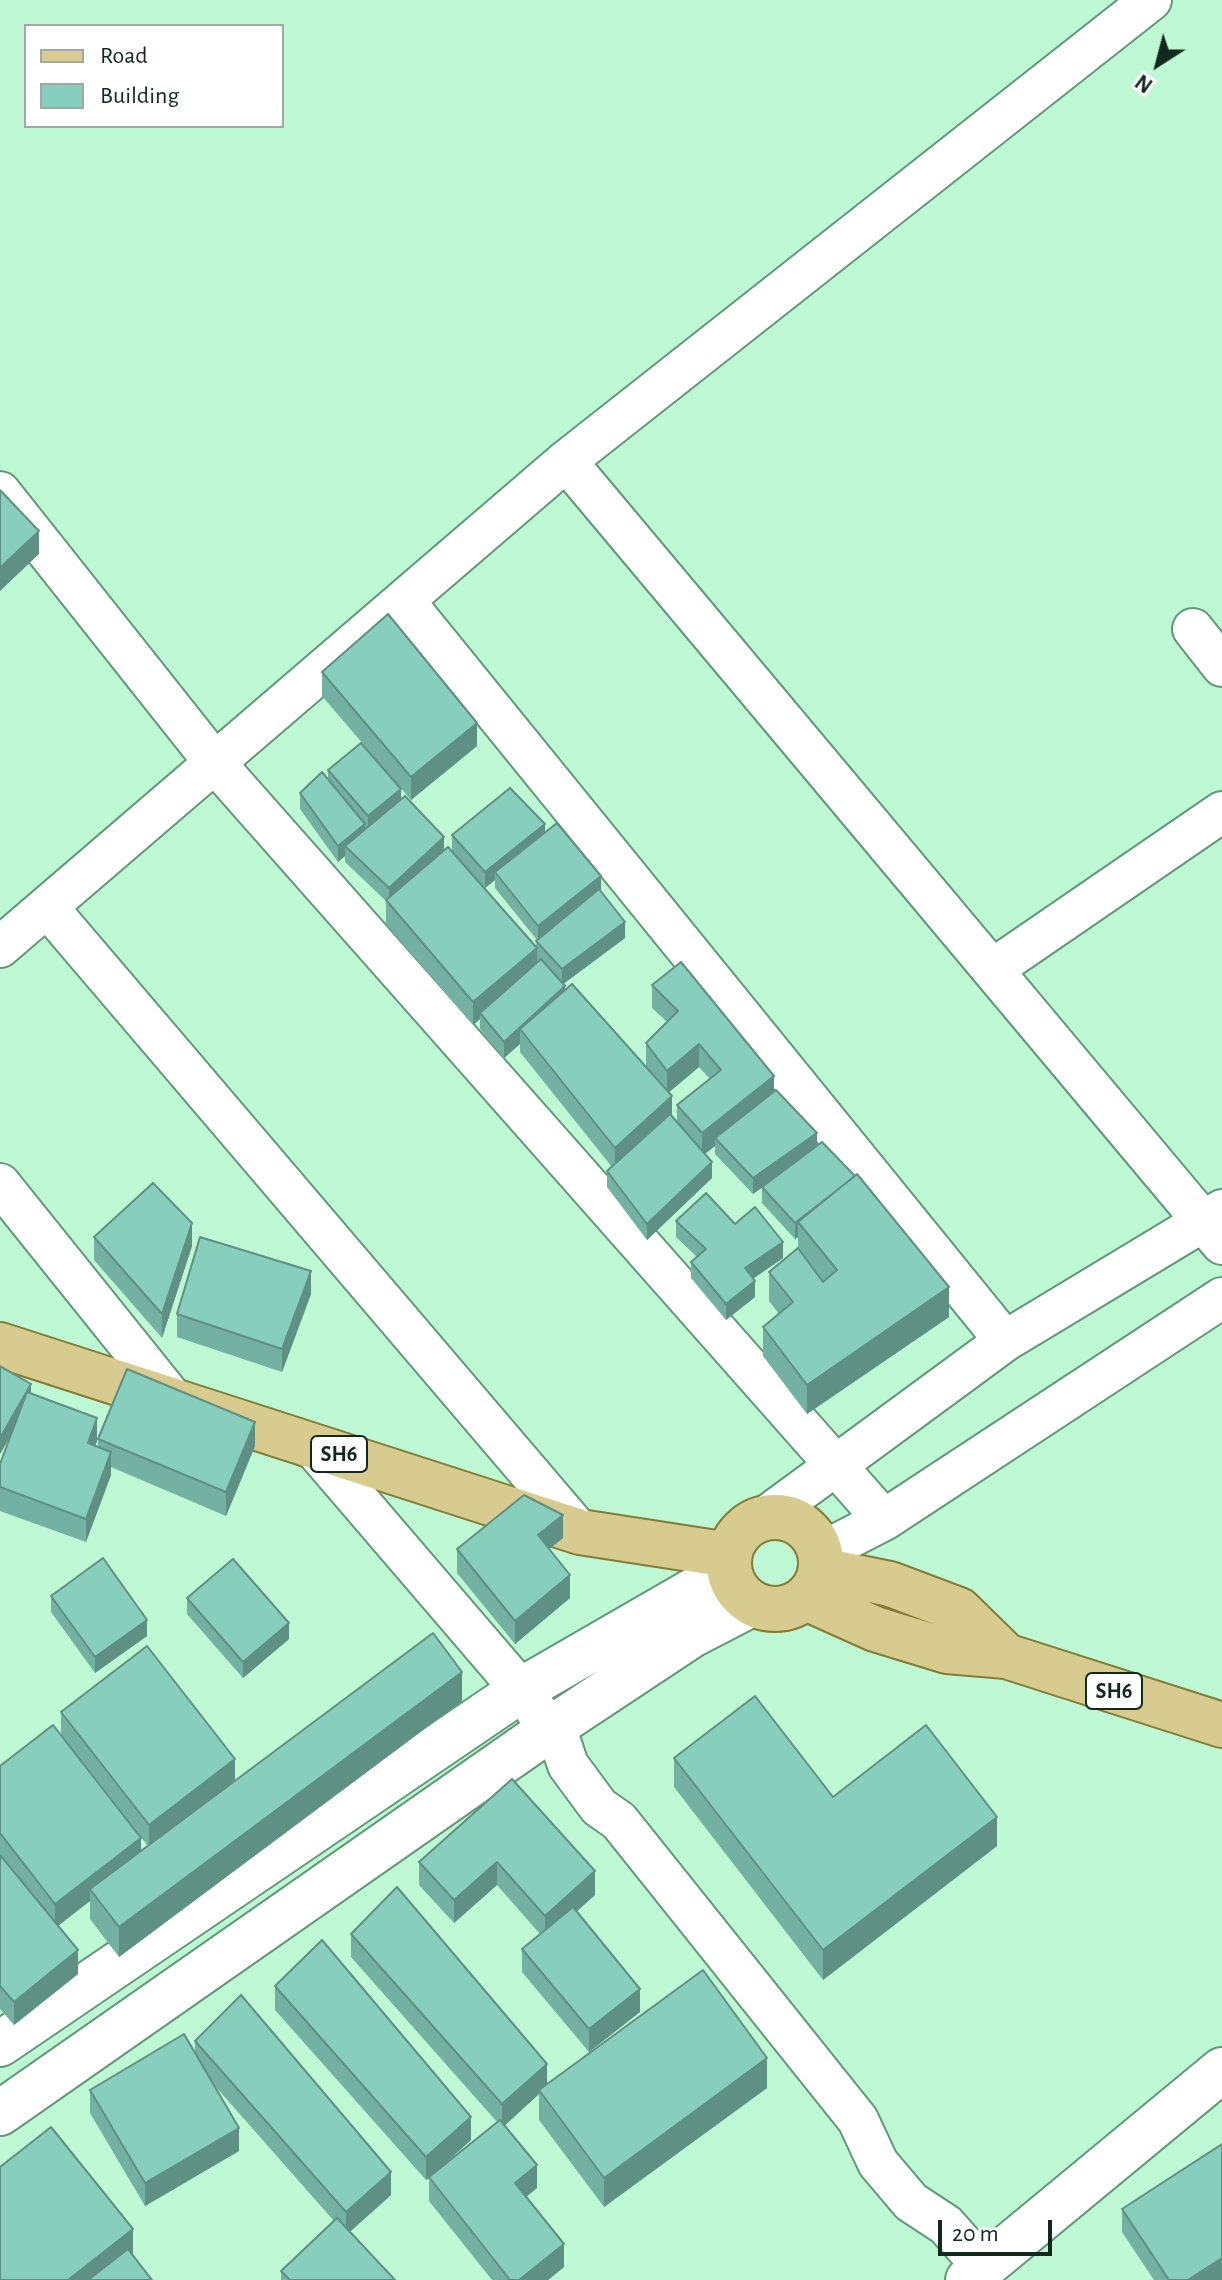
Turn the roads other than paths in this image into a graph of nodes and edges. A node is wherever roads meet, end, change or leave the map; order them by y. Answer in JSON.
{"nodes":[{"id":1,"x":1151,"y":0,"type":"edge"},
{"id":2,"x":566,"y":461,"type":"junction"},
{"id":3,"x":0,"y":492,"type":"edge"},
{"id":4,"x":405,"y":602,"type":"junction"},
{"id":5,"x":1193,"y":629,"type":"dead end"},
{"id":6,"x":1222,"y":666,"type":"edge"},
{"id":7,"x":215,"y":763,"type":"junction"},
{"id":8,"x":1222,"y":812,"type":"edge"},
{"id":9,"x":48,"y":908,"type":"junction"},
{"id":10,"x":0,"y":947,"type":"edge"},
{"id":11,"x":993,"y":969,"type":"junction"},
{"id":12,"x":0,"y":1184,"type":"edge"},
{"id":13,"x":1217,"y":1225,"type":"edge"},
{"id":14,"x":1222,"y":1298,"type":"edge"},
{"id":15,"x":1005,"y":1341,"type":"junction"},
{"id":16,"x":0,"y":1345,"type":"edge"},
{"id":17,"x":175,"y":1402,"type":"junction"},
{"id":18,"x":311,"y":1445,"type":"junction"},
{"id":19,"x":833,"y":1464,"type":"junction"},
{"id":20,"x":764,"y":1518,"type":"junction"},
{"id":21,"x":884,"y":1520,"type":"junction"},
{"id":22,"x":580,"y":1532,"type":"junction"},
{"id":23,"x":816,"y":1574,"type":"junction"},
{"id":24,"x":737,"y":1576,"type":"junction"},
{"id":25,"x":521,"y":1690,"type":"junction"},
{"id":26,"x":1222,"y":1725,"type":"edge"},
{"id":27,"x":556,"y":1736,"type":"junction"},
{"id":28,"x":0,"y":2044,"type":"edge"},
{"id":29,"x":1222,"y":2070,"type":"edge"},
{"id":30,"x":0,"y":2113,"type":"edge"},
{"id":31,"x":976,"y":2274,"type":"edge"}],
"edges":[{"from":1,"to":2,"type":"street"},
{"from":2,"to":4,"type":"street"},
{"from":2,"to":11,"type":"street"},
{"from":3,"to":7,"type":"street"},
{"from":4,"to":7,"type":"street"},
{"from":4,"to":15,"type":"street"},
{"from":5,"to":6,"type":"street"},
{"from":7,"to":9,"type":"street"},
{"from":7,"to":19,"type":"street"},
{"from":8,"to":11,"type":"street"},
{"from":9,"to":10,"type":"street"},
{"from":9,"to":22,"type":"street"},
{"from":11,"to":13,"type":"street"},
{"from":12,"to":17,"type":"street"},
{"from":13,"to":15,"type":"street"},
{"from":14,"to":21,"type":"street"},
{"from":15,"to":19,"type":"street"},
{"from":16,"to":17,"type":"main road","number":"SH6"},
{"from":17,"to":18,"type":"main road","number":"SH6"},
{"from":18,"to":22,"type":"main road","number":"SH6"},
{"from":18,"to":25,"type":"street"},
{"from":19,"to":20,"type":"street"},
{"from":19,"to":21,"type":"street"},
{"from":20,"to":23,"type":"main road"},
{"from":20,"to":24,"type":"main road"},
{"from":21,"to":23,"type":"street"},
{"from":22,"to":24,"type":"main road","number":"SH6"},
{"from":23,"to":24,"type":"main road"},
{"from":23,"to":26,"type":"main road","number":"SH6"},
{"from":24,"to":25,"type":"street"},
{"from":24,"to":27,"type":"street"},
{"from":25,"to":27,"type":"street"},
{"from":25,"to":28,"type":"street"},
{"from":27,"to":30,"type":"street"},
{"from":27,"to":31,"type":"street"},
{"from":29,"to":31,"type":"street"}]}
